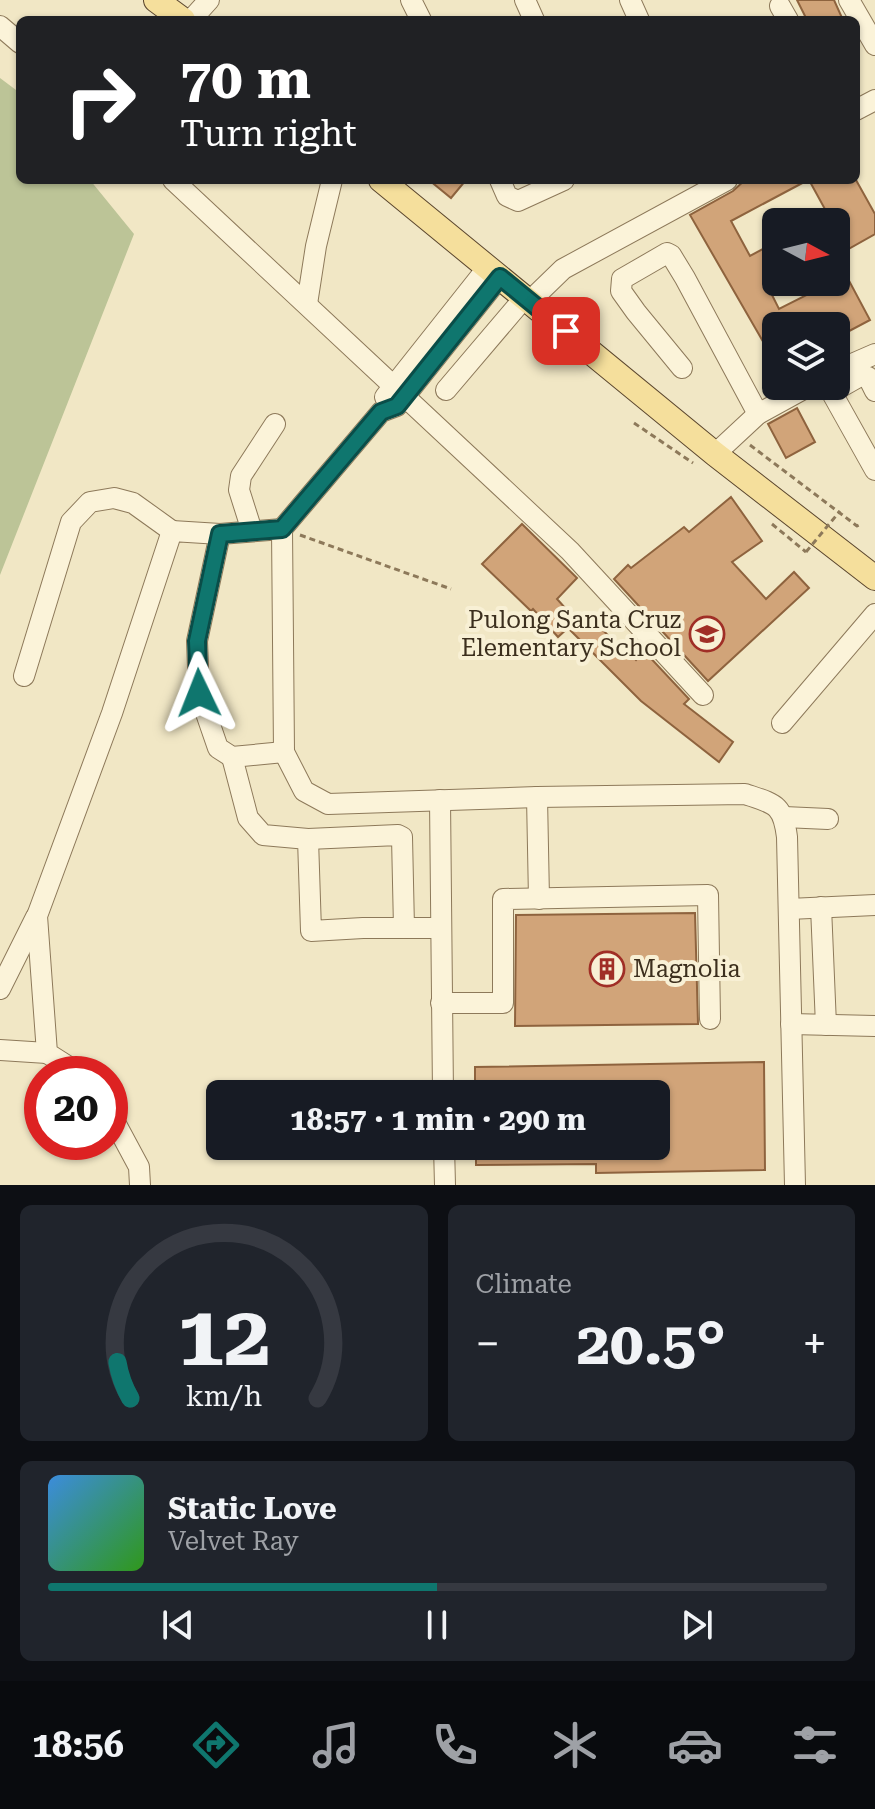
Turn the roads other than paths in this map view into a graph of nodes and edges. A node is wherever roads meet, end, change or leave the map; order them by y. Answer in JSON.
{"nodes":[{"id":1,"x":156,"y":0,"type":"edge"},
{"id":2,"x":209,"y":0,"type":"edge"},
{"id":3,"x":178,"y":16,"type":"edge"},
{"id":4,"x":195,"y":16,"type":"edge"},
{"id":5,"x":860,"y":19,"type":"edge"},
{"id":6,"x":0,"y":26,"type":"edge"},
{"id":7,"x":16,"y":40,"type":"edge"},
{"id":8,"x":875,"y":45,"type":"edge"},
{"id":9,"x":177,"y":184,"type":"edge"},
{"id":10,"x":331,"y":184,"type":"edge"},
{"id":11,"x":386,"y":184,"type":"edge"},
{"id":12,"x":502,"y":184,"type":"edge"},
{"id":13,"x":555,"y":184,"type":"edge"},
{"id":14,"x":720,"y":184,"type":"edge"},
{"id":15,"x":494,"y":272,"type":"junction"},
{"id":16,"x":527,"y":299,"type":"junction"},
{"id":17,"x":307,"y":304,"type":"junction"},
{"id":18,"x":875,"y":354,"type":"edge"},
{"id":19,"x":850,"y":365,"type":"edge"},
{"id":20,"x":682,"y":368,"type":"dead end"},
{"id":21,"x":850,"y":380,"type":"edge"},
{"id":22,"x":446,"y":390,"type":"dead end"},
{"id":23,"x":399,"y":391,"type":"junction"},
{"id":24,"x":875,"y":391,"type":"edge"},
{"id":25,"x":784,"y":400,"type":"edge"},
{"id":26,"x":836,"y":400,"type":"edge"},
{"id":27,"x":758,"y":414,"type":"junction"},
{"id":28,"x":275,"y":424,"type":"dead end"},
{"id":29,"x":715,"y":454,"type":"junction"},
{"id":30,"x":875,"y":470,"type":"edge"},
{"id":31,"x":282,"y":529,"type":"junction"},
{"id":32,"x":172,"y":531,"type":"junction"},
{"id":33,"x":252,"y":531,"type":"junction"},
{"id":34,"x":220,"y":534,"type":"junction"},
{"id":35,"x":875,"y":578,"type":"edge"},
{"id":36,"x":875,"y":614,"type":"edge"},
{"id":37,"x":24,"y":676,"type":"dead end"},
{"id":38,"x":703,"y":695,"type":"dead end"},
{"id":39,"x":782,"y":723,"type":"dead end"},
{"id":40,"x":284,"y":752,"type":"junction"},
{"id":41,"x":232,"y":757,"type":"junction"},
{"id":42,"x":537,"y":797,"type":"junction"},
{"id":43,"x":440,"y":800,"type":"junction"},
{"id":44,"x":784,"y":817,"type":"junction"},
{"id":45,"x":828,"y":819,"type":"dead end"},
{"id":46,"x":308,"y":839,"type":"junction"},
{"id":47,"x":539,"y":899,"type":"junction"},
{"id":48,"x":875,"y":905,"type":"edge"},
{"id":49,"x":821,"y":907,"type":"junction"},
{"id":50,"x":789,"y":909,"type":"junction"},
{"id":51,"x":37,"y":916,"type":"junction"},
{"id":52,"x":404,"y":928,"type":"junction"},
{"id":53,"x":441,"y":928,"type":"junction"},
{"id":54,"x":0,"y":989,"type":"edge"},
{"id":55,"x":441,"y":1003,"type":"junction"},
{"id":56,"x":710,"y":1019,"type":"dead end"},
{"id":57,"x":791,"y":1024,"type":"junction"},
{"id":58,"x":826,"y":1025,"type":"junction"},
{"id":59,"x":875,"y":1026,"type":"edge"},
{"id":60,"x":0,"y":1050,"type":"edge"},
{"id":61,"x":47,"y":1053,"type":"junction"},
{"id":62,"x":52,"y":1056,"type":"edge"},
{"id":63,"x":443,"y":1080,"type":"edge"},
{"id":64,"x":128,"y":1147,"type":"edge"},
{"id":65,"x":444,"y":1160,"type":"edge"},
{"id":66,"x":140,"y":1185,"type":"edge"},
{"id":67,"x":445,"y":1185,"type":"edge"},
{"id":68,"x":795,"y":1185,"type":"edge"}],
"edges":[{"from":1,"to":3,"type":"main road"},
{"from":2,"to":4,"type":"street"},
{"from":5,"to":8,"type":"street"},
{"from":6,"to":7,"type":"street"},
{"from":9,"to":17,"type":"street"},
{"from":10,"to":17,"type":"street"},
{"from":11,"to":15,"type":"main road"},
{"from":12,"to":13,"type":"street"},
{"from":14,"to":16,"type":"street"},
{"from":15,"to":16,"type":"main road"},
{"from":15,"to":23,"type":"street"},
{"from":16,"to":22,"type":"street"},
{"from":16,"to":29,"type":"main road"},
{"from":17,"to":23,"type":"street"},
{"from":18,"to":19,"type":"street"},
{"from":20,"to":27,"type":"street"},
{"from":21,"to":24,"type":"street"},
{"from":23,"to":31,"type":"street"},
{"from":23,"to":38,"type":"street"},
{"from":25,"to":27,"type":"street"},
{"from":26,"to":30,"type":"street"},
{"from":27,"to":29,"type":"street"},
{"from":28,"to":33,"type":"street"},
{"from":29,"to":35,"type":"main road"},
{"from":31,"to":33,"type":"street"},
{"from":31,"to":40,"type":"street"},
{"from":32,"to":34,"type":"street"},
{"from":32,"to":37,"type":"street"},
{"from":32,"to":51,"type":"street"},
{"from":33,"to":34,"type":"street"},
{"from":34,"to":41,"type":"street"},
{"from":36,"to":39,"type":"street"},
{"from":40,"to":41,"type":"street"},
{"from":40,"to":43,"type":"street"},
{"from":41,"to":46,"type":"street"},
{"from":42,"to":43,"type":"street"},
{"from":42,"to":44,"type":"street"},
{"from":42,"to":47,"type":"street"},
{"from":43,"to":53,"type":"street"},
{"from":44,"to":45,"type":"street"},
{"from":44,"to":50,"type":"street"},
{"from":46,"to":52,"type":"street"},
{"from":46,"to":52,"type":"street"},
{"from":47,"to":55,"type":"street"},
{"from":47,"to":56,"type":"street"},
{"from":48,"to":49,"type":"street"},
{"from":49,"to":50,"type":"street"},
{"from":49,"to":58,"type":"street"},
{"from":50,"to":57,"type":"street"},
{"from":51,"to":54,"type":"street"},
{"from":51,"to":61,"type":"street"},
{"from":52,"to":53,"type":"street"},
{"from":53,"to":55,"type":"street"},
{"from":55,"to":63,"type":"street"},
{"from":57,"to":58,"type":"street"},
{"from":57,"to":68,"type":"street"},
{"from":58,"to":59,"type":"street"},
{"from":60,"to":61,"type":"street"},
{"from":61,"to":62,"type":"street"},
{"from":64,"to":66,"type":"street"},
{"from":65,"to":67,"type":"street"}]}
